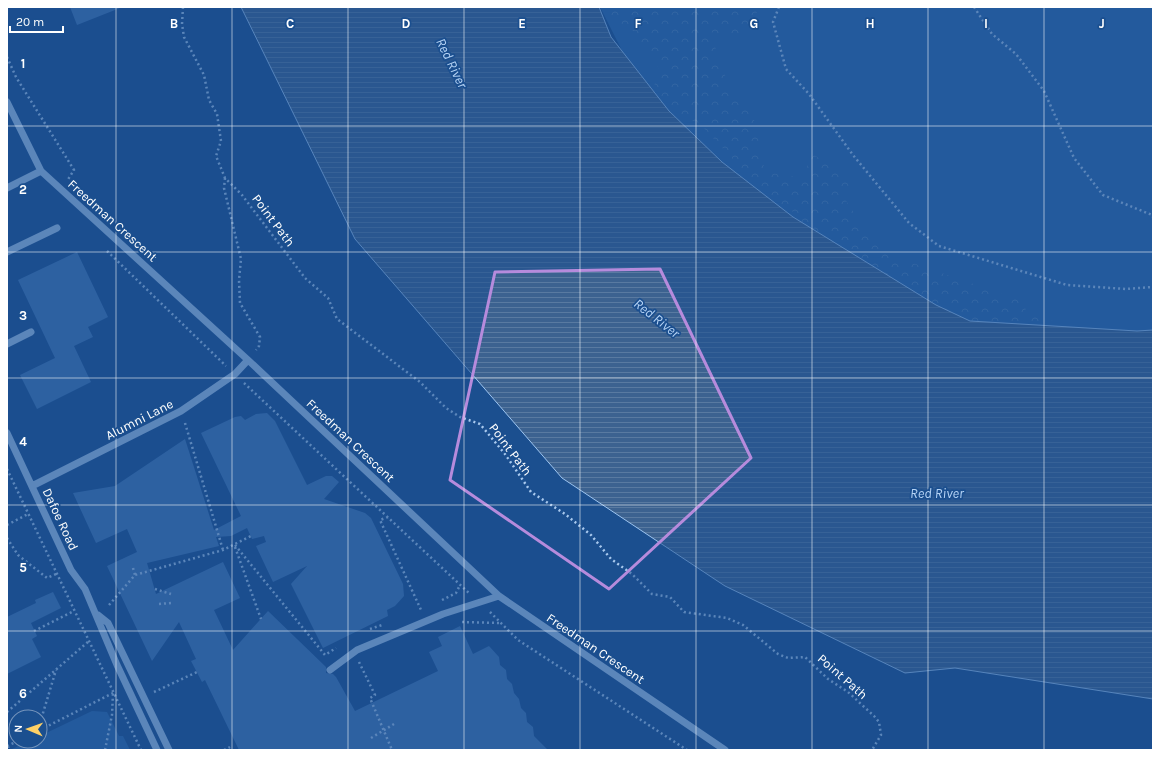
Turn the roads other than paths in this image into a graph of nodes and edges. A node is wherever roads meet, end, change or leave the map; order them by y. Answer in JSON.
{"nodes":[{"id":1,"x":7,"y":102,"type":"edge"},
{"id":2,"x":40,"y":171,"type":"junction"},
{"id":3,"x":7,"y":188,"type":"edge"},
{"id":4,"x":57,"y":228,"type":"dead end"},
{"id":5,"x":7,"y":252,"type":"edge"},
{"id":6,"x":31,"y":332,"type":"dead end"},
{"id":7,"x":7,"y":344,"type":"edge"},
{"id":8,"x":248,"y":360,"type":"junction"},
{"id":9,"x":7,"y":433,"type":"edge"},
{"id":10,"x":32,"y":486,"type":"junction"},
{"id":11,"x":499,"y":596,"type":"junction"},
{"id":12,"x":97,"y":613,"type":"junction"},
{"id":13,"x":330,"y":670,"type":"dead end"},
{"id":14,"x":158,"y":750,"type":"edge"},
{"id":15,"x":169,"y":750,"type":"edge"},
{"id":16,"x":725,"y":750,"type":"edge"}],
"edges":[{"from":1,"to":2,"type":"street","name":"Freedman Crescent"},
{"from":2,"to":3,"type":"street"},
{"from":2,"to":8,"type":"street","name":"Freedman Crescent"},
{"from":4,"to":5,"type":"street"},
{"from":6,"to":7,"type":"street"},
{"from":8,"to":10,"type":"street","name":"Alumni Lane"},
{"from":8,"to":11,"type":"street","name":"Freedman Crescent"},
{"from":9,"to":10,"type":"street","name":"Dafoe Road"},
{"from":10,"to":12,"type":"street","name":"Dafoe Road"},
{"from":11,"to":13,"type":"street"},
{"from":11,"to":16,"type":"street","name":"Freedman Crescent"},
{"from":12,"to":14,"type":"street","name":"Dafoe Road"},
{"from":12,"to":15,"type":"street","name":"Dafoe Road"}]}
